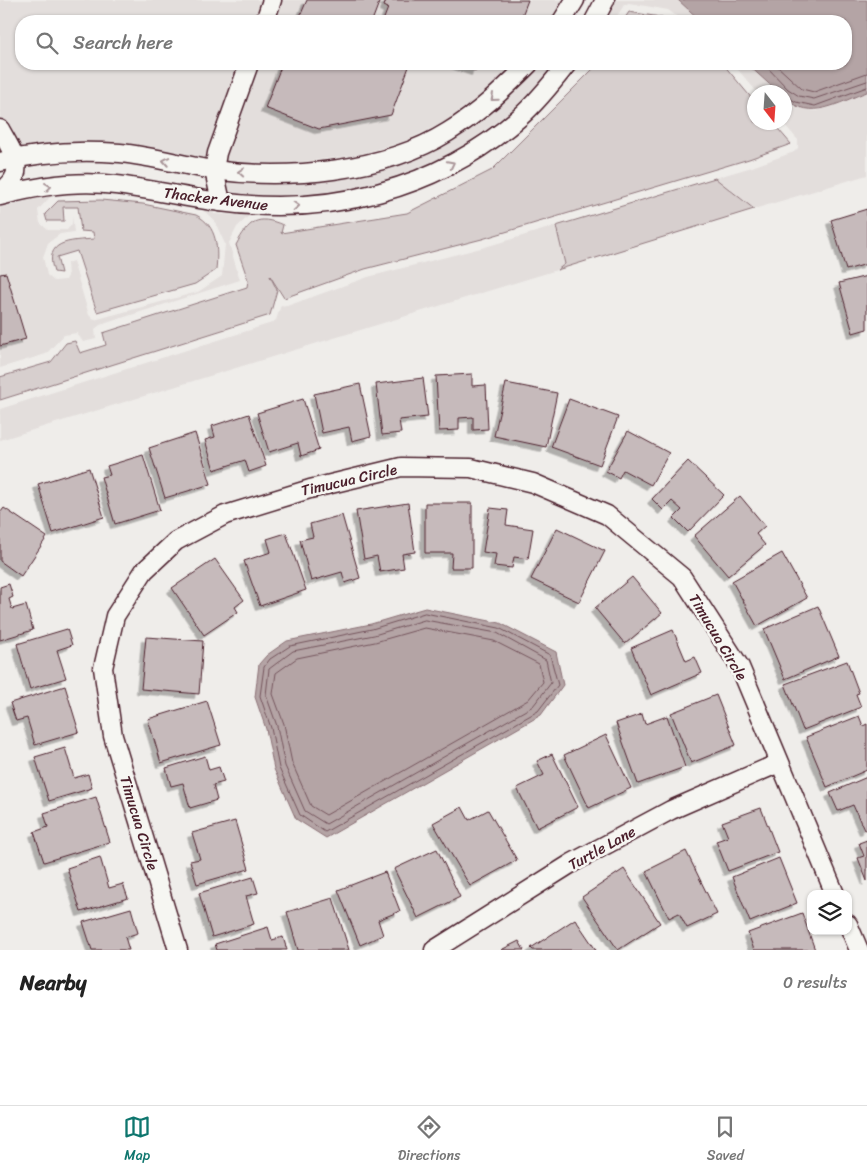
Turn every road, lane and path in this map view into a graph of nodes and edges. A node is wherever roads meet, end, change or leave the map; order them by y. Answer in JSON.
{"nodes":[{"id":1,"x":272,"y":0,"type":"edge"},
{"id":2,"x":575,"y":0,"type":"edge"},
{"id":3,"x":605,"y":0,"type":"edge"},
{"id":4,"x":266,"y":15,"type":"edge"},
{"id":5,"x":566,"y":15,"type":"edge"},
{"id":6,"x":597,"y":15,"type":"edge"},
{"id":7,"x":247,"y":70,"type":"edge"},
{"id":8,"x":523,"y":70,"type":"edge"},
{"id":9,"x":562,"y":70,"type":"edge"},
{"id":10,"x":0,"y":129,"type":"edge"},
{"id":11,"x":8,"y":160,"type":"edge"},
{"id":12,"x":214,"y":170,"type":"junction"},
{"id":13,"x":0,"y":194,"type":"edge"},
{"id":14,"x":221,"y":202,"type":"junction"},
{"id":15,"x":779,"y":763,"type":"junction"},
{"id":16,"x":833,"y":890,"type":"edge"},
{"id":17,"x":852,"y":933,"type":"edge"},
{"id":18,"x":178,"y":950,"type":"edge"},
{"id":19,"x":434,"y":950,"type":"edge"},
{"id":20,"x":859,"y":950,"type":"edge"}],
"edges":[{"from":1,"to":4,"type":"street"},
{"from":2,"to":5,"type":"street"},
{"from":3,"to":6,"type":"street"},
{"from":7,"to":12,"type":"street"},
{"from":8,"to":12,"type":"street","name":"Thacker Avenue","one_way":true},
{"from":14,"to":9,"type":"street","name":"Thacker Avenue","one_way":true},
{"from":10,"to":11,"type":"street"},
{"from":12,"to":11,"type":"street","name":"Thacker Avenue","one_way":true},
{"from":11,"to":13,"type":"street"},
{"from":12,"to":14,"type":"street"},
{"from":13,"to":14,"type":"street","name":"Thacker Avenue","one_way":true},
{"from":15,"to":16,"type":"street","name":"Timucua Circle"},
{"from":15,"to":18,"type":"street","name":"Timucua Circle"},
{"from":15,"to":19,"type":"street","name":"Turtle Lane"},
{"from":17,"to":20,"type":"street"}]}
